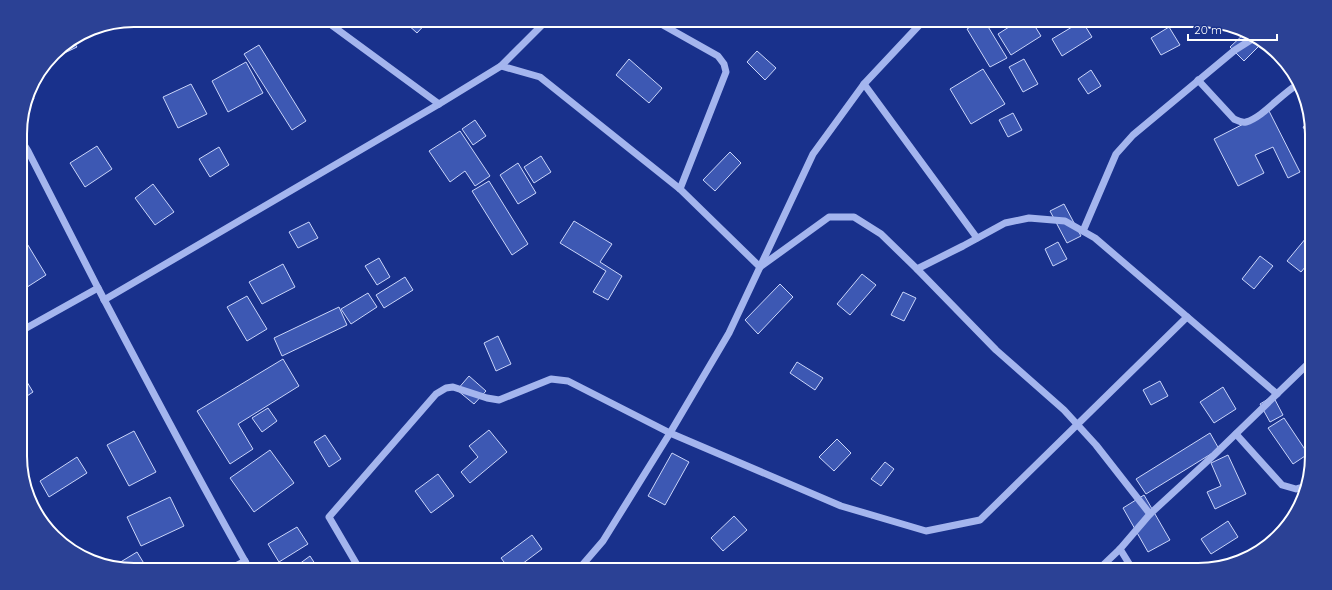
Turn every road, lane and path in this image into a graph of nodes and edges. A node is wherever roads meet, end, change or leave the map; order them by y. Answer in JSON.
{"nodes":[{"id":1,"x":334,"y":27,"type":"edge"},
{"id":2,"x":538,"y":27,"type":"edge"},
{"id":3,"x":666,"y":27,"type":"edge"},
{"id":4,"x":917,"y":27,"type":"edge"},
{"id":5,"x":1250,"y":41,"type":"edge"},
{"id":6,"x":501,"y":66,"type":"junction"},
{"id":7,"x":1198,"y":80,"type":"junction"},
{"id":8,"x":864,"y":84,"type":"junction"},
{"id":9,"x":1294,"y":87,"type":"edge"},
{"id":10,"x":439,"y":104,"type":"junction"},
{"id":11,"x":27,"y":149,"type":"edge"},
{"id":12,"x":680,"y":190,"type":"junction"},
{"id":13,"x":1083,"y":231,"type":"junction"},
{"id":14,"x":978,"y":238,"type":"junction"},
{"id":15,"x":760,"y":267,"type":"junction"},
{"id":16,"x":917,"y":269,"type":"junction"},
{"id":17,"x":98,"y":288,"type":"junction"},
{"id":18,"x":104,"y":300,"type":"junction"},
{"id":19,"x":1187,"y":316,"type":"junction"},
{"id":20,"x":27,"y":328,"type":"edge"},
{"id":21,"x":1305,"y":367,"type":"edge"},
{"id":22,"x":1277,"y":394,"type":"junction"},
{"id":23,"x":1077,"y":425,"type":"junction"},
{"id":24,"x":670,"y":432,"type":"junction"},
{"id":25,"x":1236,"y":434,"type":"junction"},
{"id":26,"x":1300,"y":488,"type":"edge"},
{"id":27,"x":1150,"y":514,"type":"junction"},
{"id":28,"x":1120,"y":549,"type":"junction"},
{"id":29,"x":245,"y":561,"type":"joint"},
{"id":30,"x":241,"y":563,"type":"edge"},
{"id":31,"x":356,"y":563,"type":"edge"},
{"id":32,"x":584,"y":563,"type":"edge"},
{"id":33,"x":1105,"y":563,"type":"edge"},
{"id":34,"x":1129,"y":563,"type":"edge"}],
"edges":[{"from":1,"to":10,"type":"street"},
{"from":2,"to":6,"type":"street"},
{"from":3,"to":12,"type":"street"},
{"from":4,"to":8,"type":"street"},
{"from":5,"to":7,"type":"street"},
{"from":6,"to":10,"type":"street"},
{"from":6,"to":12,"type":"street"},
{"from":7,"to":9,"type":"street"},
{"from":7,"to":13,"type":"street"},
{"from":8,"to":14,"type":"street"},
{"from":8,"to":15,"type":"street"},
{"from":10,"to":18,"type":"street"},
{"from":11,"to":17,"type":"street"},
{"from":12,"to":15,"type":"street"},
{"from":13,"to":14,"type":"street"},
{"from":13,"to":19,"type":"street"},
{"from":14,"to":16,"type":"street"},
{"from":15,"to":16,"type":"street"},
{"from":15,"to":24,"type":"street"},
{"from":16,"to":23,"type":"street"},
{"from":17,"to":18,"type":"street"},
{"from":17,"to":20,"type":"street"},
{"from":18,"to":29,"type":"street"},
{"from":19,"to":22,"type":"street"},
{"from":19,"to":23,"type":"street"},
{"from":21,"to":22,"type":"street"},
{"from":22,"to":25,"type":"street"},
{"from":23,"to":24,"type":"street"},
{"from":23,"to":27,"type":"street"},
{"from":24,"to":31,"type":"street"},
{"from":24,"to":32,"type":"street"},
{"from":25,"to":26,"type":"street"},
{"from":25,"to":27,"type":"street"},
{"from":27,"to":28,"type":"street"},
{"from":28,"to":33,"type":"street"},
{"from":28,"to":34,"type":"street"},
{"from":29,"to":30,"type":"street"}]}
